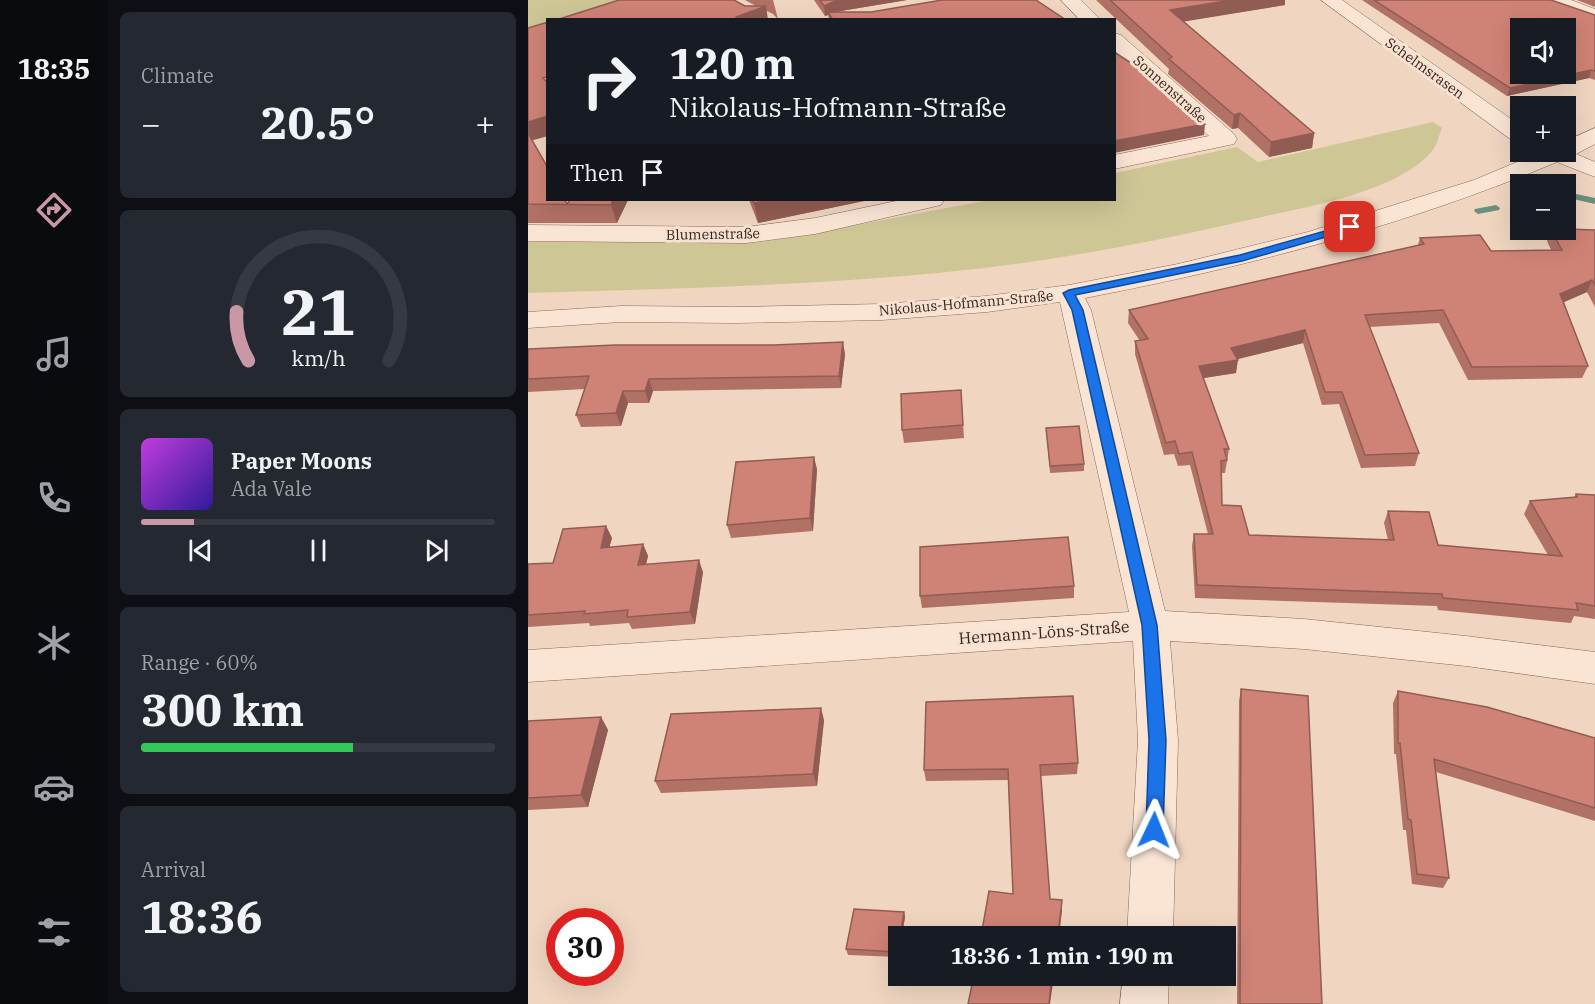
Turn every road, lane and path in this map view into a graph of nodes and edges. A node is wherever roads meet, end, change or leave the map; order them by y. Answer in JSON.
{"nodes":[{"id":1,"x":1070,"y":0,"type":"edge"},
{"id":2,"x":1330,"y":0,"type":"edge"},
{"id":3,"x":1553,"y":0,"type":"edge"},
{"id":4,"x":1595,"y":15,"type":"edge"},
{"id":5,"x":1090,"y":18,"type":"edge"},
{"id":6,"x":1116,"y":41,"type":"edge"},
{"id":7,"x":1510,"y":128,"type":"edge"},
{"id":8,"x":1595,"y":135,"type":"edge"},
{"id":9,"x":1576,"y":144,"type":"edge"},
{"id":10,"x":1576,"y":160,"type":"edge"},
{"id":11,"x":1116,"y":162,"type":"edge"},
{"id":12,"x":1536,"y":162,"type":"edge"},
{"id":13,"x":1595,"y":170,"type":"edge"},
{"id":14,"x":919,"y":201,"type":"edge"},
{"id":15,"x":528,"y":233,"type":"edge"},
{"id":16,"x":1069,"y":293,"type":"junction"},
{"id":17,"x":528,"y":320,"type":"edge"},
{"id":18,"x":1150,"y":625,"type":"junction"},
{"id":19,"x":528,"y":666,"type":"edge"},
{"id":20,"x":1595,"y":668,"type":"edge"},
{"id":21,"x":1150,"y":926,"type":"edge"},
{"id":22,"x":1145,"y":986,"type":"edge"},
{"id":23,"x":1144,"y":1004,"type":"edge"}],
"edges":[{"from":1,"to":5,"type":"street"},
{"from":2,"to":7,"type":"street","name":"Schelmsrasen"},
{"from":3,"to":4,"type":"street"},
{"from":6,"to":11,"type":"street","name":"Sonnenstraße"},
{"from":8,"to":9,"type":"street","name":"Nikolaus-Hofmann-Straße"},
{"from":10,"to":13,"type":"street"},
{"from":12,"to":16,"type":"street","name":"Nikolaus-Hofmann-Straße"},
{"from":14,"to":15,"type":"street","name":"Blumenstraße"},
{"from":16,"to":17,"type":"street","name":"Nikolaus-Hofmann-Straße"},
{"from":16,"to":18,"type":"street"},
{"from":18,"to":19,"type":"street","name":"Hermann-Löns-Straße"},
{"from":18,"to":20,"type":"street","name":"Hermann-Löns-Straße"},
{"from":18,"to":21,"type":"street"},
{"from":22,"to":23,"type":"street"}]}
